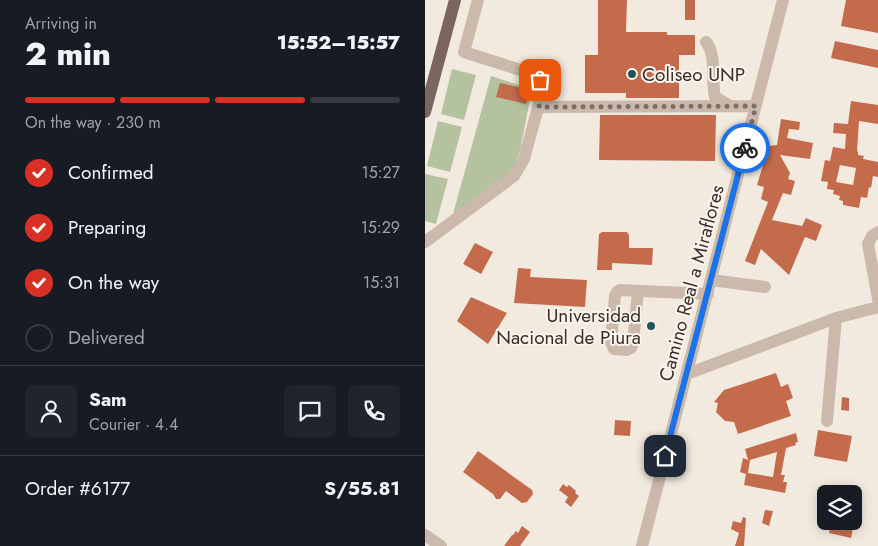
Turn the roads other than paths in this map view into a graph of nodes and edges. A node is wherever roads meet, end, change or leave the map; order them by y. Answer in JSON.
{"nodes":[{"id":1,"x":455,"y":0,"type":"edge"},
{"id":2,"x":478,"y":0,"type":"edge"},
{"id":3,"x":783,"y":0,"type":"edge"},
{"id":4,"x":706,"y":42,"type":"dead end"},
{"id":5,"x":756,"y":106,"type":"junction"},
{"id":6,"x":539,"y":107,"type":"junction"},
{"id":7,"x":732,"y":107,"type":"junction"},
{"id":8,"x":425,"y":112,"type":"edge"},
{"id":9,"x":878,"y":232,"type":"edge"},
{"id":10,"x":425,"y":242,"type":"edge"},
{"id":11,"x":711,"y":280,"type":"junction"},
{"id":12,"x":765,"y":287,"type":"dead end"},
{"id":13,"x":638,"y":291,"type":"dead end"},
{"id":14,"x":688,"y":293,"type":"junction"},
{"id":15,"x":707,"y":294,"type":"junction"},
{"id":16,"x":878,"y":299,"type":"edge"},
{"id":17,"x":878,"y":307,"type":"edge"},
{"id":18,"x":701,"y":318,"type":"junction"},
{"id":19,"x":836,"y":318,"type":"junction"},
{"id":20,"x":687,"y":374,"type":"junction"},
{"id":21,"x":827,"y":421,"type":"dead end"},
{"id":22,"x":425,"y":534,"type":"edge"},
{"id":23,"x":441,"y":546,"type":"edge"},
{"id":24,"x":642,"y":546,"type":"edge"}],
"edges":[{"from":1,"to":8,"type":"main road"},
{"from":2,"to":6,"type":"lane"},
{"from":3,"to":5,"type":"lane","name":"Camino Real a Miraflores"},
{"from":4,"to":7,"type":"lane"},
{"from":5,"to":7,"type":"lane"},
{"from":5,"to":11,"type":"lane","name":"Camino Real a Miraflores"},
{"from":6,"to":7,"type":"lane"},
{"from":6,"to":10,"type":"lane"},
{"from":9,"to":16,"type":"lane"},
{"from":11,"to":12,"type":"lane"},
{"from":11,"to":15,"type":"lane","name":"Camino Real a Miraflores"},
{"from":13,"to":14,"type":"lane"},
{"from":14,"to":15,"type":"lane"},
{"from":14,"to":18,"type":"lane"},
{"from":15,"to":18,"type":"lane","name":"Camino Real a Miraflores"},
{"from":17,"to":19,"type":"lane"},
{"from":18,"to":20,"type":"lane","name":"Camino Real a Miraflores"},
{"from":19,"to":20,"type":"lane"},
{"from":19,"to":21,"type":"lane"},
{"from":20,"to":24,"type":"lane","name":"Camino Real a Miraflores"},
{"from":22,"to":23,"type":"lane"}]}
